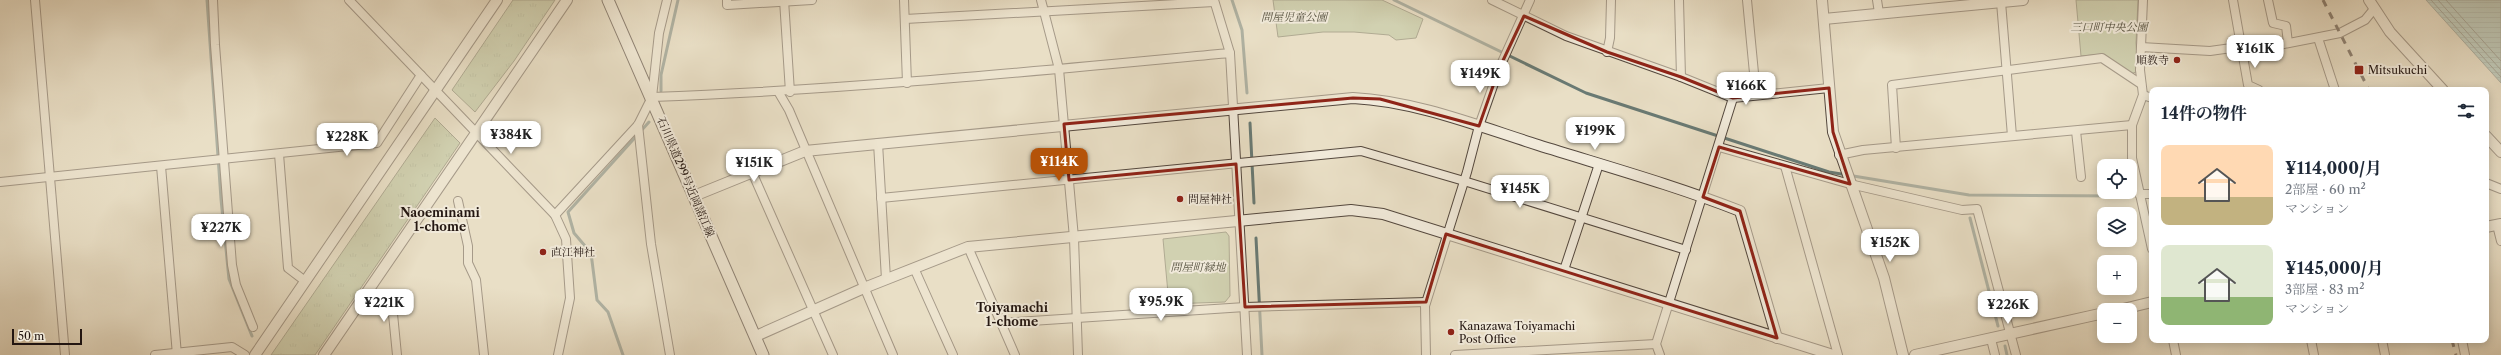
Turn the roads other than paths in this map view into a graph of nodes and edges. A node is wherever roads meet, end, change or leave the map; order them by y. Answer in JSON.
{"nodes":[{"id":1,"x":35,"y":0,"type":"edge"},
{"id":2,"x":213,"y":0,"type":"edge"},
{"id":3,"x":348,"y":0,"type":"edge"},
{"id":4,"x":497,"y":0,"type":"edge"},
{"id":5,"x":567,"y":0,"type":"edge"},
{"id":6,"x":608,"y":0,"type":"edge"},
{"id":7,"x":667,"y":0,"type":"edge"},
{"id":8,"x":727,"y":0,"type":"edge"},
{"id":9,"x":812,"y":0,"type":"edge"},
{"id":10,"x":904,"y":0,"type":"edge"},
{"id":11,"x":1041,"y":0,"type":"edge"},
{"id":12,"x":1492,"y":0,"type":"edge"},
{"id":13,"x":1530,"y":0,"type":"edge"},
{"id":14,"x":1611,"y":0,"type":"edge"},
{"id":15,"x":1679,"y":0,"type":"edge"},
{"id":16,"x":1747,"y":0,"type":"edge"},
{"id":17,"x":1822,"y":0,"type":"edge"},
{"id":18,"x":1877,"y":0,"type":"edge"},
{"id":19,"x":2023,"y":0,"type":"edge"},
{"id":20,"x":2143,"y":0,"type":"edge"},
{"id":21,"x":2233,"y":0,"type":"edge"},
{"id":22,"x":2268,"y":0,"type":"edge"},
{"id":23,"x":784,"y":1,"type":"edge"},
{"id":24,"x":1214,"y":1,"type":"edge"},
{"id":25,"x":2000,"y":1,"type":"edge"},
{"id":26,"x":1936,"y":4,"type":"edge"},
{"id":27,"x":2372,"y":4,"type":"edge"},
{"id":28,"x":1044,"y":13,"type":"junction"},
{"id":29,"x":1879,"y":13,"type":"junction"},
{"id":30,"x":1524,"y":16,"type":"junction"},
{"id":31,"x":1824,"y":18,"type":"junction"},
{"id":32,"x":905,"y":19,"type":"junction"},
{"id":33,"x":2318,"y":38,"type":"junction"},
{"id":34,"x":2288,"y":43,"type":"junction"},
{"id":35,"x":2141,"y":47,"type":"junction"},
{"id":36,"x":2241,"y":48,"type":"junction"},
{"id":37,"x":1607,"y":52,"type":"junction"},
{"id":38,"x":1230,"y":53,"type":"junction"},
{"id":39,"x":1059,"y":69,"type":"junction"},
{"id":40,"x":2006,"y":70,"type":"junction"},
{"id":41,"x":421,"y":75,"type":"junction"},
{"id":42,"x":1682,"y":77,"type":"junction"},
{"id":43,"x":907,"y":83,"type":"junction"},
{"id":44,"x":2141,"y":84,"type":"junction"},
{"id":45,"x":2253,"y":87,"type":"edge"},
{"id":46,"x":2334,"y":87,"type":"edge"},
{"id":47,"x":2440,"y":87,"type":"edge"},
{"id":48,"x":1829,"y":88,"type":"junction"},
{"id":49,"x":435,"y":90,"type":"junction"},
{"id":50,"x":790,"y":92,"type":"junction"},
{"id":51,"x":779,"y":93,"type":"junction"},
{"id":52,"x":1756,"y":94,"type":"junction"},
{"id":53,"x":2143,"y":95,"type":"junction"},
{"id":54,"x":652,"y":97,"type":"junction"},
{"id":55,"x":2149,"y":97,"type":"edge"},
{"id":56,"x":1732,"y":98,"type":"junction"},
{"id":57,"x":1232,"y":109,"type":"junction"},
{"id":58,"x":1064,"y":124,"type":"junction"},
{"id":59,"x":2132,"y":125,"type":"junction"},
{"id":60,"x":1479,"y":126,"type":"junction"},
{"id":61,"x":638,"y":128,"type":"junction"},
{"id":62,"x":2076,"y":130,"type":"junction"},
{"id":63,"x":475,"y":132,"type":"junction"},
{"id":64,"x":2012,"y":136,"type":"junction"},
{"id":65,"x":2489,"y":139,"type":"edge"},
{"id":66,"x":878,"y":143,"type":"junction"},
{"id":67,"x":1719,"y":145,"type":"junction"},
{"id":68,"x":1896,"y":148,"type":"junction"},
{"id":69,"x":805,"y":150,"type":"junction"},
{"id":70,"x":2501,"y":152,"type":"edge"},
{"id":71,"x":280,"y":154,"type":"junction"},
{"id":72,"x":1839,"y":155,"type":"junction"},
{"id":73,"x":225,"y":160,"type":"junction"},
{"id":74,"x":1236,"y":164,"type":"junction"},
{"id":75,"x":1598,"y":164,"type":"junction"},
{"id":76,"x":161,"y":166,"type":"junction"},
{"id":77,"x":1786,"y":166,"type":"junction"},
{"id":78,"x":752,"y":172,"type":"junction"},
{"id":79,"x":49,"y":177,"type":"junction"},
{"id":80,"x":2081,"y":177,"type":"dead end"},
{"id":81,"x":1069,"y":180,"type":"junction"},
{"id":82,"x":1464,"y":181,"type":"junction"},
{"id":83,"x":0,"y":182,"type":"edge"},
{"id":84,"x":1849,"y":182,"type":"junction"},
{"id":85,"x":2489,"y":184,"type":"edge"},
{"id":86,"x":2501,"y":189,"type":"edge"},
{"id":87,"x":2139,"y":194,"type":"junction"},
{"id":88,"x":2149,"y":194,"type":"edge"},
{"id":89,"x":694,"y":196,"type":"junction"},
{"id":90,"x":1703,"y":197,"type":"junction"},
{"id":91,"x":881,"y":198,"type":"junction"},
{"id":92,"x":458,"y":201,"type":"dead end"},
{"id":93,"x":555,"y":215,"type":"junction"},
{"id":94,"x":1581,"y":218,"type":"junction"},
{"id":95,"x":1240,"y":221,"type":"junction"},
{"id":96,"x":2499,"y":224,"type":"edge"},
{"id":97,"x":2489,"y":226,"type":"edge"},
{"id":98,"x":1446,"y":234,"type":"junction"},
{"id":99,"x":2149,"y":236,"type":"edge"},
{"id":100,"x":1074,"y":238,"type":"junction"},
{"id":101,"x":2501,"y":241,"type":"edge"},
{"id":102,"x":968,"y":247,"type":"junction"},
{"id":103,"x":1686,"y":250,"type":"junction"},
{"id":104,"x":914,"y":268,"type":"junction"},
{"id":105,"x":1564,"y":270,"type":"junction"},
{"id":106,"x":886,"y":279,"type":"junction"},
{"id":107,"x":305,"y":281,"type":"junction"},
{"id":108,"x":864,"y":288,"type":"junction"},
{"id":109,"x":364,"y":296,"type":"junction"},
{"id":110,"x":1426,"y":302,"type":"junction"},
{"id":111,"x":1669,"y":303,"type":"junction"},
{"id":112,"x":2149,"y":303,"type":"edge"},
{"id":113,"x":2137,"y":306,"type":"edge"},
{"id":114,"x":1245,"y":307,"type":"junction"},
{"id":115,"x":813,"y":311,"type":"junction"},
{"id":116,"x":2097,"y":316,"type":"edge"},
{"id":117,"x":1076,"y":318,"type":"junction"},
{"id":118,"x":1001,"y":323,"type":"junction"},
{"id":119,"x":253,"y":327,"type":"dead end"},
{"id":120,"x":2011,"y":335,"type":"junction"},
{"id":121,"x":756,"y":336,"type":"junction"},
{"id":122,"x":1776,"y":338,"type":"junction"},
{"id":123,"x":1991,"y":340,"type":"junction"},
{"id":124,"x":2174,"y":343,"type":"edge"},
{"id":125,"x":2312,"y":343,"type":"edge"},
{"id":126,"x":2383,"y":343,"type":"edge"},
{"id":127,"x":2463,"y":343,"type":"edge"},
{"id":128,"x":1656,"y":344,"type":"junction"},
{"id":129,"x":177,"y":354,"type":"edge"},
{"id":130,"x":65,"y":355,"type":"edge"},
{"id":131,"x":155,"y":355,"type":"edge"},
{"id":132,"x":245,"y":355,"type":"edge"},
{"id":133,"x":255,"y":355,"type":"edge"},
{"id":134,"x":324,"y":355,"type":"edge"},
{"id":135,"x":397,"y":355,"type":"edge"},
{"id":136,"x":484,"y":355,"type":"edge"},
{"id":137,"x":558,"y":355,"type":"edge"},
{"id":138,"x":670,"y":355,"type":"edge"},
{"id":139,"x":763,"y":355,"type":"edge"},
{"id":140,"x":833,"y":355,"type":"edge"},
{"id":141,"x":893,"y":355,"type":"edge"},
{"id":142,"x":953,"y":355,"type":"edge"},
{"id":143,"x":1015,"y":355,"type":"edge"},
{"id":144,"x":1078,"y":355,"type":"edge"},
{"id":145,"x":1247,"y":355,"type":"edge"},
{"id":146,"x":1426,"y":355,"type":"edge"},
{"id":147,"x":1455,"y":355,"type":"edge"},
{"id":148,"x":1660,"y":355,"type":"edge"},
{"id":149,"x":1833,"y":355,"type":"edge"},
{"id":150,"x":1838,"y":355,"type":"edge"},
{"id":151,"x":1903,"y":355,"type":"edge"},
{"id":152,"x":1915,"y":355,"type":"edge"},
{"id":153,"x":1995,"y":355,"type":"edge"},
{"id":154,"x":2016,"y":355,"type":"edge"},
{"id":155,"x":2176,"y":355,"type":"edge"},
{"id":156,"x":2314,"y":355,"type":"edge"},
{"id":157,"x":2385,"y":355,"type":"edge"},
{"id":158,"x":2465,"y":355,"type":"edge"}],
"edges":[{"from":1,"to":79,"type":"street"},
{"from":2,"to":73,"type":"street"},
{"from":3,"to":41,"type":"street"},
{"from":4,"to":49,"type":"street"},
{"from":5,"to":63,"type":"street"},
{"from":6,"to":54,"type":"main road","name":"石川県道299号近岡諸江線"},
{"from":7,"to":54,"type":"street"},
{"from":8,"to":23,"type":"street"},
{"from":9,"to":23,"type":"street"},
{"from":10,"to":32,"type":"street"},
{"from":11,"to":28,"type":"street"},
{"from":12,"to":30,"type":"street"},
{"from":13,"to":30,"type":"street"},
{"from":14,"to":37,"type":"street"},
{"from":15,"to":42,"type":"street"},
{"from":16,"to":52,"type":"street"},
{"from":17,"to":31,"type":"street"},
{"from":18,"to":29,"type":"street"},
{"from":19,"to":25,"type":"street"},
{"from":20,"to":35,"type":"street"},
{"from":21,"to":36,"type":"street"},
{"from":22,"to":34,"type":"street"},
{"from":23,"to":50,"type":"street"},
{"from":24,"to":28,"type":"street"},
{"from":24,"to":38,"type":"street"},
{"from":25,"to":26,"type":"street"},
{"from":25,"to":40,"type":"street"},
{"from":26,"to":29,"type":"street"},
{"from":27,"to":33,"type":"street"},
{"from":27,"to":47,"type":"street"},
{"from":28,"to":32,"type":"street"},
{"from":28,"to":39,"type":"street"},
{"from":29,"to":31,"type":"street"},
{"from":30,"to":37,"type":"street"},
{"from":30,"to":60,"type":"street"},
{"from":31,"to":48,"type":"street"},
{"from":32,"to":43,"type":"street"},
{"from":33,"to":34,"type":"street"},
{"from":33,"to":46,"type":"street"},
{"from":34,"to":36,"type":"street"},
{"from":35,"to":36,"type":"street"},
{"from":35,"to":44,"type":"street"},
{"from":36,"to":45,"type":"street"},
{"from":37,"to":42,"type":"street"},
{"from":38,"to":39,"type":"street"},
{"from":38,"to":57,"type":"street"},
{"from":39,"to":43,"type":"street"},
{"from":39,"to":58,"type":"street"},
{"from":40,"to":44,"type":"street"},
{"from":40,"to":64,"type":"street"},
{"from":40,"to":68,"type":"street"},
{"from":41,"to":49,"type":"street"},
{"from":41,"to":71,"type":"street"},
{"from":42,"to":56,"type":"street"},
{"from":43,"to":50,"type":"street"},
{"from":44,"to":53,"type":"street"},
{"from":48,"to":52,"type":"street"},
{"from":48,"to":72,"type":"street"},
{"from":49,"to":63,"type":"street"},
{"from":49,"to":107,"type":"street"},
{"from":50,"to":51,"type":"street"},
{"from":51,"to":54,"type":"street"},
{"from":51,"to":69,"type":"street"},
{"from":52,"to":56,"type":"street"},
{"from":53,"to":55,"type":"street"},
{"from":53,"to":59,"type":"street"},
{"from":54,"to":61,"type":"street"},
{"from":54,"to":89,"type":"main road","name":"石川県道299号近岡諸江線"},
{"from":56,"to":67,"type":"street"},
{"from":57,"to":58,"type":"street"},
{"from":57,"to":60,"type":"street"},
{"from":57,"to":74,"type":"street"},
{"from":58,"to":66,"type":"street"},
{"from":58,"to":81,"type":"street"},
{"from":59,"to":62,"type":"street"},
{"from":59,"to":87,"type":"street"},
{"from":60,"to":75,"type":"street"},
{"from":60,"to":82,"type":"street"},
{"from":61,"to":93,"type":"street"},
{"from":61,"to":138,"type":"street"},
{"from":62,"to":64,"type":"street"},
{"from":62,"to":80,"type":"street"},
{"from":63,"to":93,"type":"street"},
{"from":63,"to":109,"type":"street"},
{"from":64,"to":68,"type":"street"},
{"from":65,"to":70,"type":"street"},
{"from":66,"to":69,"type":"street"},
{"from":66,"to":91,"type":"street"},
{"from":67,"to":77,"type":"street"},
{"from":67,"to":90,"type":"street"},
{"from":68,"to":72,"type":"street"},
{"from":69,"to":78,"type":"street"},
{"from":69,"to":108,"type":"street"},
{"from":71,"to":73,"type":"street"},
{"from":71,"to":107,"type":"street"},
{"from":72,"to":84,"type":"street"},
{"from":73,"to":76,"type":"street"},
{"from":73,"to":119,"type":"street"},
{"from":74,"to":81,"type":"street"},
{"from":74,"to":82,"type":"street"},
{"from":74,"to":95,"type":"street"},
{"from":75,"to":90,"type":"street"},
{"from":75,"to":94,"type":"street"},
{"from":76,"to":79,"type":"street"},
{"from":76,"to":129,"type":"street"},
{"from":77,"to":84,"type":"street"},
{"from":77,"to":150,"type":"street"},
{"from":78,"to":89,"type":"street"},
{"from":78,"to":115,"type":"street"},
{"from":79,"to":83,"type":"street"},
{"from":79,"to":130,"type":"street"},
{"from":81,"to":91,"type":"street"},
{"from":81,"to":100,"type":"street"},
{"from":82,"to":94,"type":"street"},
{"from":82,"to":98,"type":"street"},
{"from":84,"to":120,"type":"street"},
{"from":84,"to":151,"type":"street"},
{"from":85,"to":86,"type":"street"},
{"from":87,"to":88,"type":"street"},
{"from":87,"to":99,"type":"street"},
{"from":89,"to":121,"type":"main road","name":"石川県道299号近岡諸江線"},
{"from":90,"to":103,"type":"street"},
{"from":90,"to":122,"type":"street"},
{"from":91,"to":106,"type":"street"},
{"from":92,"to":136,"type":"street"},
{"from":93,"to":137,"type":"street"},
{"from":94,"to":103,"type":"street"},
{"from":94,"to":105,"type":"street"},
{"from":95,"to":98,"type":"street"},
{"from":95,"to":100,"type":"street"},
{"from":95,"to":114,"type":"street"},
{"from":96,"to":97,"type":"street"},
{"from":96,"to":101,"type":"street"},
{"from":98,"to":105,"type":"street"},
{"from":98,"to":110,"type":"street"},
{"from":100,"to":102,"type":"street"},
{"from":100,"to":117,"type":"street"},
{"from":102,"to":104,"type":"street"},
{"from":102,"to":118,"type":"street"},
{"from":103,"to":111,"type":"street"},
{"from":104,"to":106,"type":"street"},
{"from":104,"to":142,"type":"street"},
{"from":105,"to":111,"type":"street"},
{"from":106,"to":108,"type":"street"},
{"from":107,"to":133,"type":"street"},
{"from":108,"to":115,"type":"street"},
{"from":108,"to":141,"type":"street"},
{"from":109,"to":134,"type":"street"},
{"from":109,"to":135,"type":"street"},
{"from":110,"to":114,"type":"street"},
{"from":110,"to":146,"type":"street"},
{"from":111,"to":122,"type":"street"},
{"from":111,"to":128,"type":"street"},
{"from":112,"to":113,"type":"street"},
{"from":114,"to":117,"type":"street"},
{"from":114,"to":145,"type":"street"},
{"from":115,"to":121,"type":"street"},
{"from":115,"to":140,"type":"street"},
{"from":116,"to":120,"type":"street"},
{"from":117,"to":118,"type":"street"},
{"from":117,"to":144,"type":"street"},
{"from":118,"to":143,"type":"street"},
{"from":120,"to":123,"type":"street"},
{"from":120,"to":154,"type":"street"},
{"from":121,"to":139,"type":"main road","name":"石川県道299号近岡諸江線"},
{"from":122,"to":149,"type":"street"},
{"from":123,"to":152,"type":"street"},
{"from":123,"to":153,"type":"street"},
{"from":124,"to":155,"type":"street"},
{"from":125,"to":156,"type":"street"},
{"from":126,"to":157,"type":"street"},
{"from":127,"to":158,"type":"street"},
{"from":128,"to":147,"type":"street"},
{"from":128,"to":148,"type":"street"},
{"from":129,"to":131,"type":"street"},
{"from":129,"to":132,"type":"street"}]}
